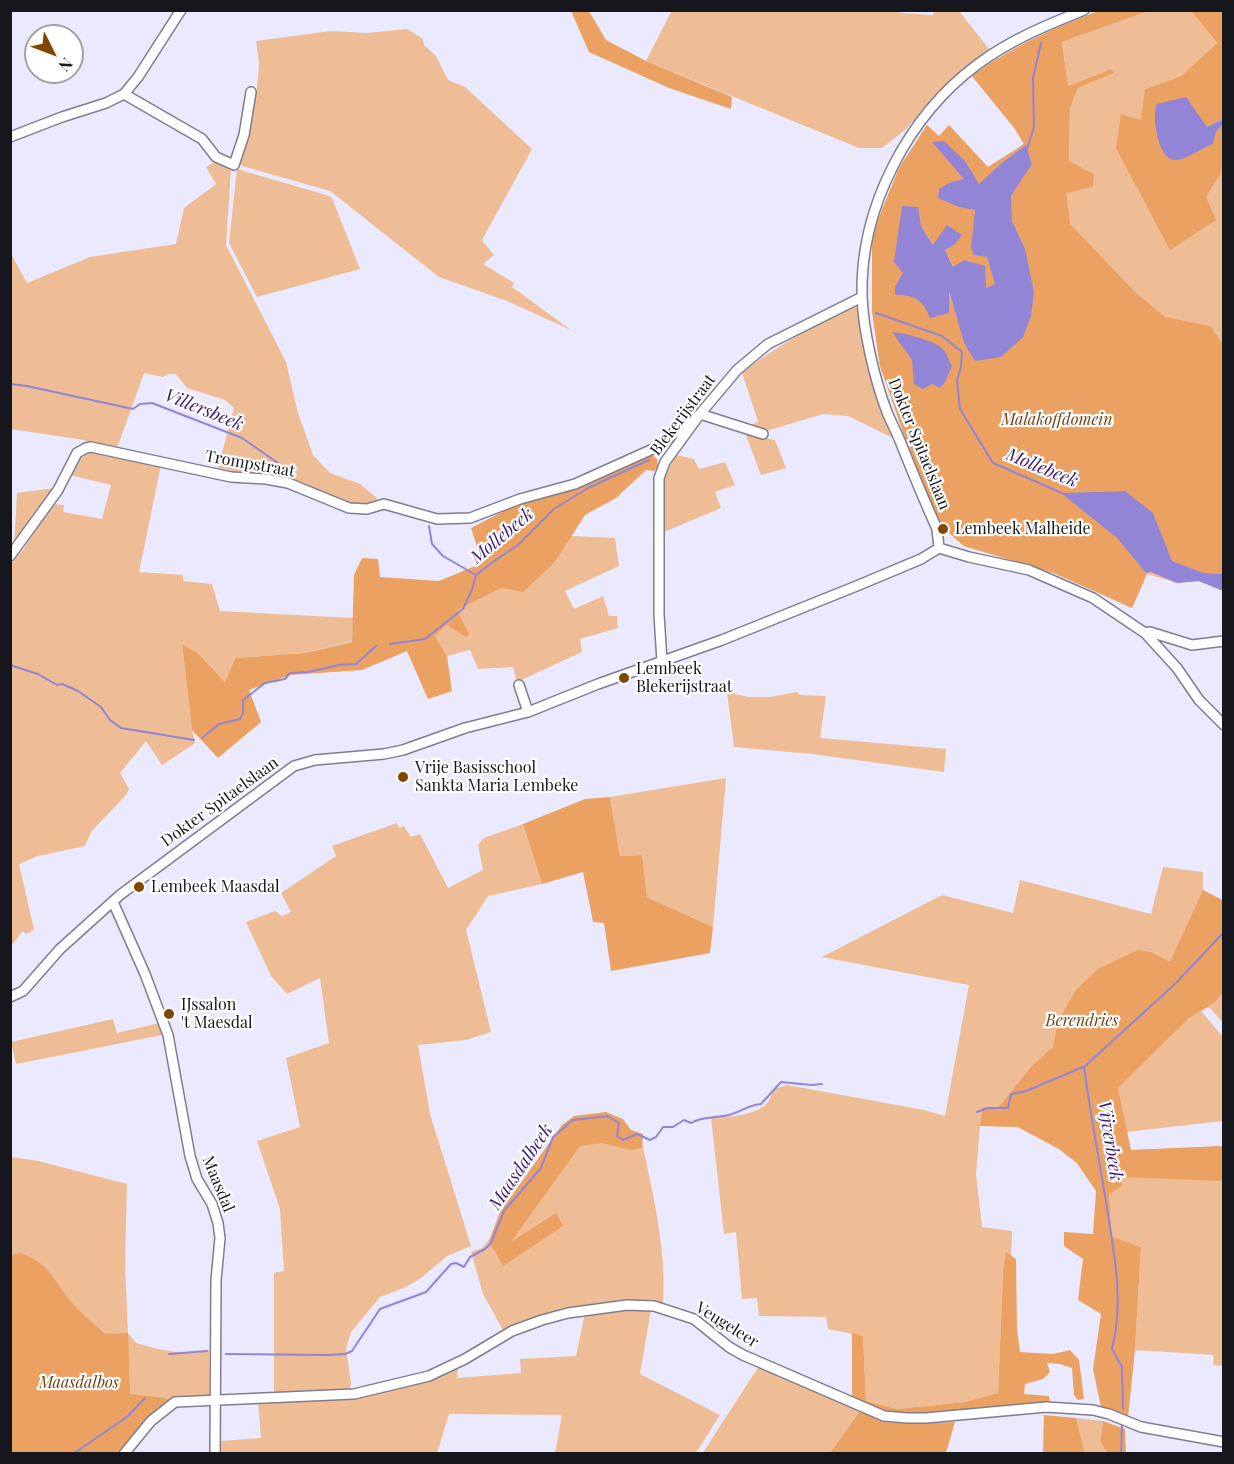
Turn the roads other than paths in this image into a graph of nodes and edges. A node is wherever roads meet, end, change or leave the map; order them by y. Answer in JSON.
{"nodes":[{"id":1,"x":181,"y":10,"type":"edge"},
{"id":2,"x":1084,"y":10,"type":"edge"},
{"id":3,"x":251,"y":92,"type":"dead end"},
{"id":4,"x":124,"y":94,"type":"junction"},
{"id":5,"x":10,"y":137,"type":"edge"},
{"id":6,"x":862,"y":297,"type":"junction"},
{"id":7,"x":699,"y":414,"type":"junction"},
{"id":8,"x":762,"y":434,"type":"dead end"},
{"id":9,"x":655,"y":448,"type":"junction"},
{"id":10,"x":665,"y":462,"type":"junction"},
{"id":11,"x":939,"y":548,"type":"junction"},
{"id":12,"x":10,"y":556,"type":"edge"},
{"id":13,"x":1145,"y":633,"type":"junction"},
{"id":14,"x":1224,"y":640,"type":"edge"},
{"id":15,"x":662,"y":662,"type":"junction"},
{"id":16,"x":519,"y":685,"type":"dead end"},
{"id":17,"x":528,"y":712,"type":"junction"},
{"id":18,"x":1224,"y":725,"type":"edge"},
{"id":19,"x":113,"y":902,"type":"junction"},
{"id":20,"x":10,"y":998,"type":"edge"},
{"id":21,"x":215,"y":1400,"type":"junction"},
{"id":22,"x":1224,"y":1442,"type":"edge"},
{"id":23,"x":124,"y":1454,"type":"edge"},
{"id":24,"x":214,"y":1454,"type":"edge"}],
"edges":[{"from":1,"to":4,"type":"street"},
{"from":2,"to":6,"type":"street","name":"Dokter Spitaelslaan"},
{"from":3,"to":4,"type":"street"},
{"from":4,"to":5,"type":"street"},
{"from":6,"to":7,"type":"street","name":"Blekerijstraat"},
{"from":6,"to":11,"type":"street","name":"Dokter Spitaelslaan"},
{"from":7,"to":8,"type":"street"},
{"from":7,"to":9,"type":"street","name":"Trompstraat"},
{"from":7,"to":10,"type":"street","name":"Blekerijstraat"},
{"from":9,"to":10,"type":"street"},
{"from":9,"to":12,"type":"street","name":"Trompstraat"},
{"from":10,"to":15,"type":"street","name":"Blekerijstraat"},
{"from":11,"to":13,"type":"street"},
{"from":11,"to":15,"type":"street","name":"Dokter Spitaelslaan"},
{"from":13,"to":14,"type":"street"},
{"from":13,"to":18,"type":"street"},
{"from":15,"to":17,"type":"street","name":"Dokter Spitaelslaan"},
{"from":16,"to":17,"type":"street"},
{"from":17,"to":19,"type":"street","name":"Dokter Spitaelslaan"},
{"from":19,"to":20,"type":"street","name":"Dokter Spitaelslaan"},
{"from":19,"to":21,"type":"street","name":"Maasdal"},
{"from":21,"to":22,"type":"street","name":"Veugeleer"},
{"from":21,"to":23,"type":"street","name":"Veugeleer"},
{"from":21,"to":24,"type":"street","name":"Maasdal"}]}
